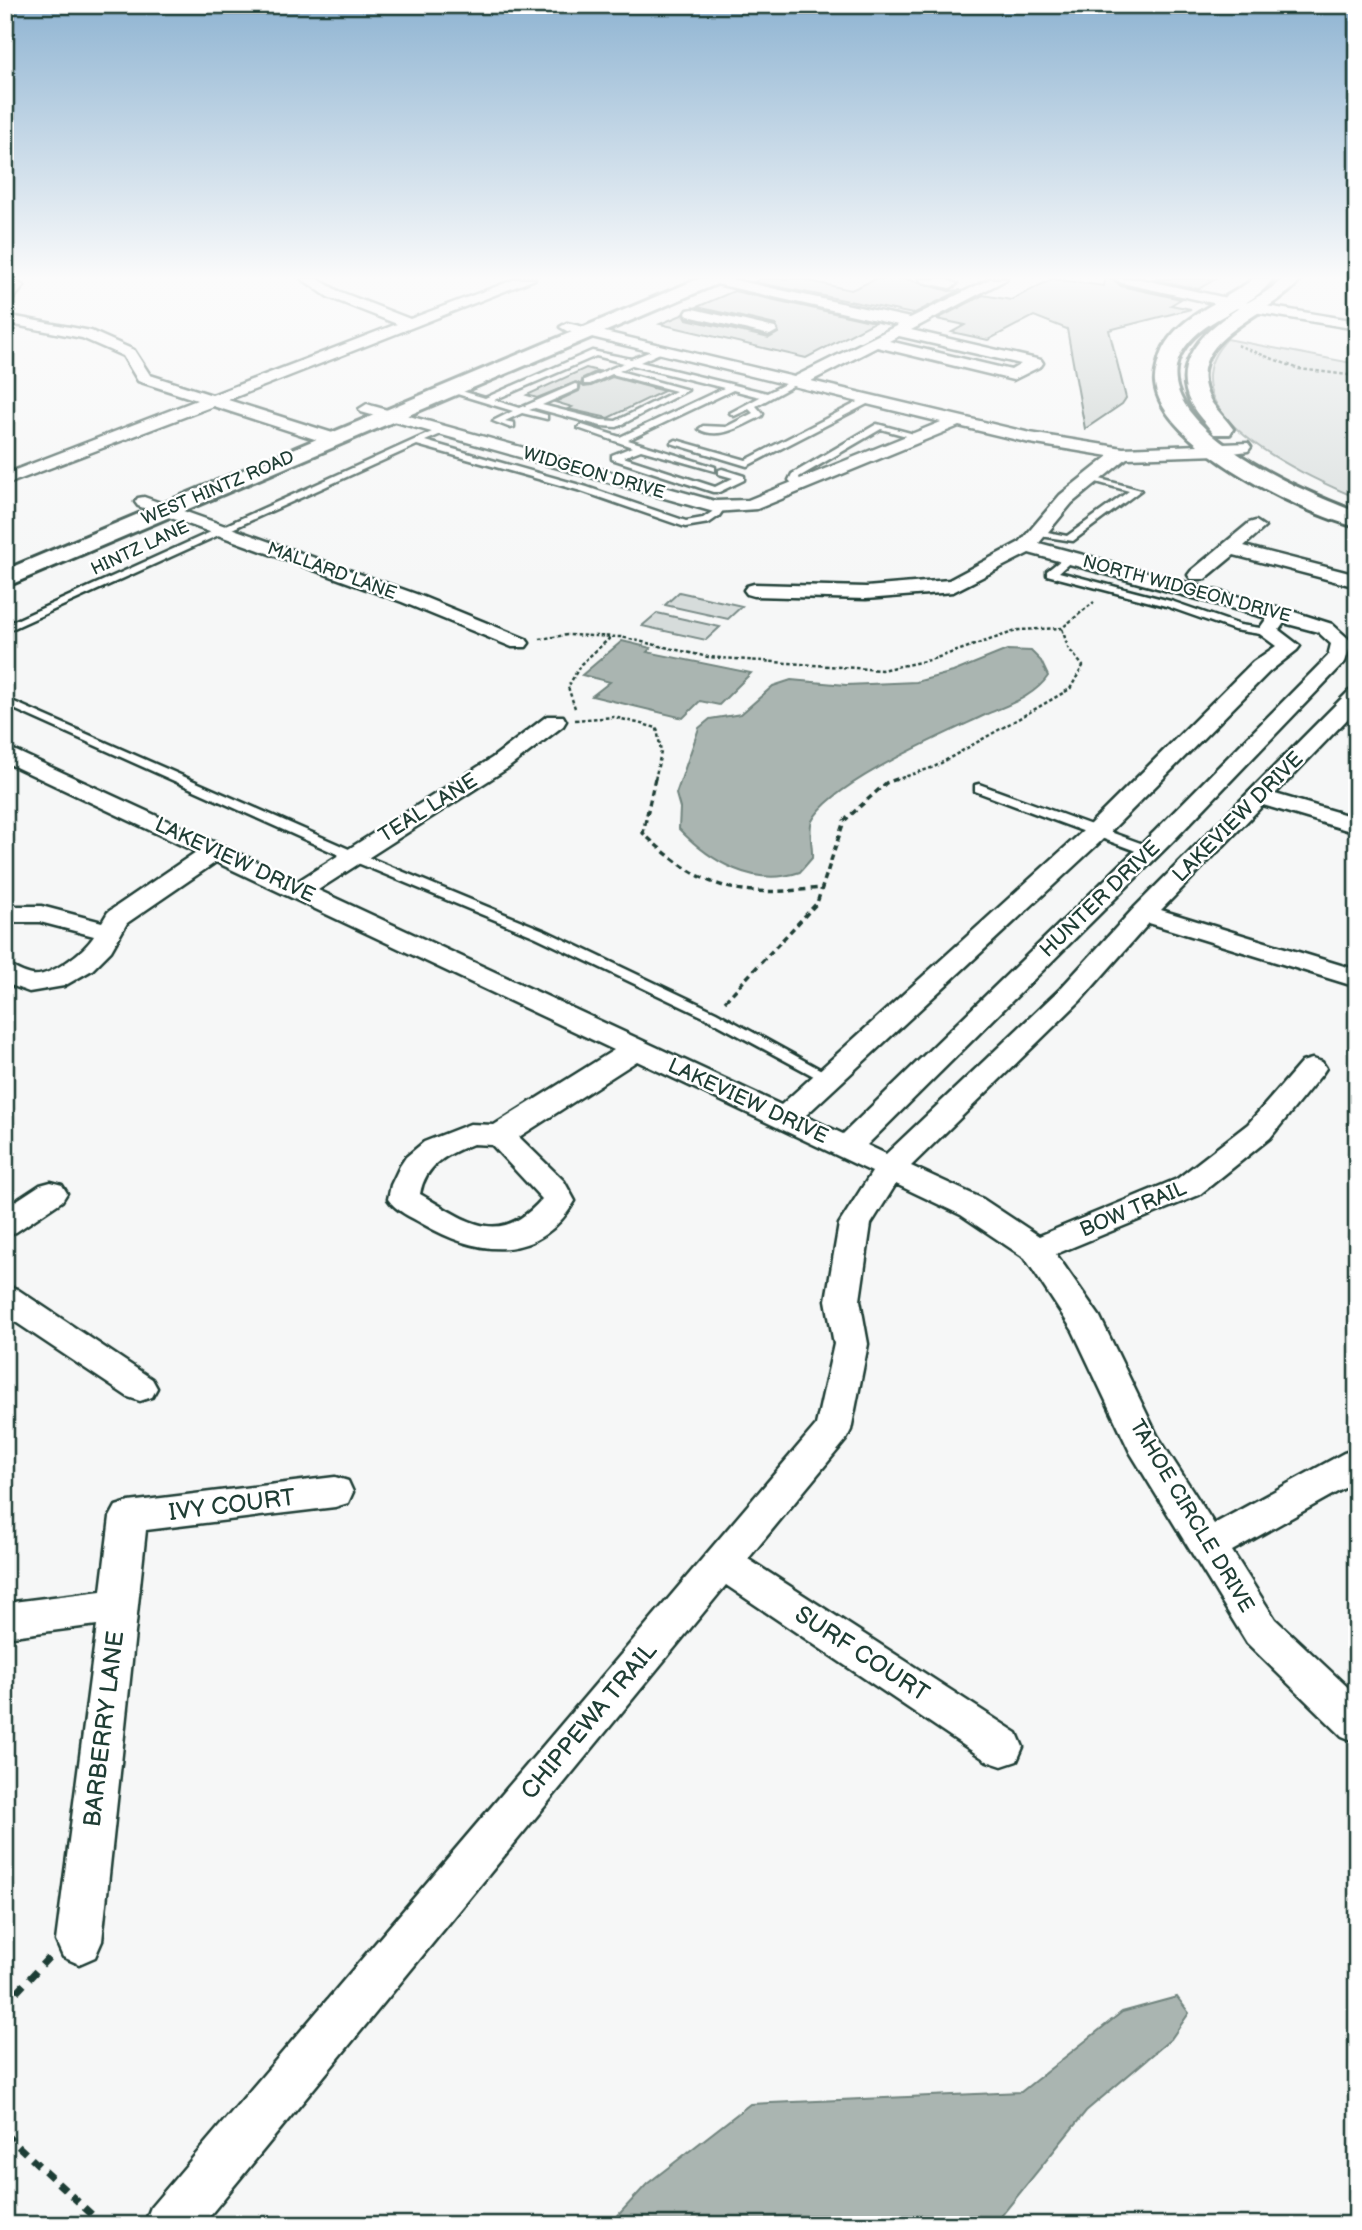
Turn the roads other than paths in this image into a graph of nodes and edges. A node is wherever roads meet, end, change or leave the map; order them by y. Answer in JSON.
{"nodes":[{"id":1,"x":156,"y":383,"type":"edge"},
{"id":2,"x":257,"y":383,"type":"edge"},
{"id":3,"x":436,"y":383,"type":"edge"},
{"id":4,"x":463,"y":383,"type":"edge"},
{"id":5,"x":534,"y":383,"type":"edge"},
{"id":6,"x":658,"y":383,"type":"edge"},
{"id":7,"x":716,"y":383,"type":"edge"},
{"id":8,"x":794,"y":383,"type":"joint"},
{"id":9,"x":1166,"y":383,"type":"edge"},
{"id":10,"x":1194,"y":383,"type":"edge"},
{"id":11,"x":575,"y":387,"type":"dead end"},
{"id":12,"x":732,"y":387,"type":"junction"},
{"id":13,"x":448,"y":390,"type":"junction"},
{"id":14,"x":767,"y":396,"type":"junction"},
{"id":15,"x":486,"y":400,"type":"junction"},
{"id":16,"x":868,"y":400,"type":"junction"},
{"id":17,"x":211,"y":401,"type":"junction"},
{"id":18,"x":534,"y":405,"type":"junction"},
{"id":19,"x":750,"y":405,"type":"junction"},
{"id":20,"x":367,"y":409,"type":"junction"},
{"id":21,"x":521,"y":410,"type":"junction"},
{"id":22,"x":734,"y":413,"type":"dead end"},
{"id":23,"x":389,"y":415,"type":"junction"},
{"id":24,"x":719,"y":420,"type":"dead end"},
{"id":25,"x":957,"y":421,"type":"junction"},
{"id":26,"x":511,"y":425,"type":"dead end"},
{"id":27,"x":703,"y":429,"type":"junction"},
{"id":28,"x":443,"y":430,"type":"junction"},
{"id":29,"x":323,"y":435,"type":"junction"},
{"id":30,"x":921,"y":437,"type":"junction"},
{"id":31,"x":417,"y":442,"type":"junction"},
{"id":32,"x":625,"y":442,"type":"junction"},
{"id":33,"x":639,"y":447,"type":"junction"},
{"id":34,"x":1230,"y":448,"type":"junction"},
{"id":35,"x":1123,"y":453,"type":"junction"},
{"id":36,"x":609,"y":454,"type":"junction"},
{"id":37,"x":1093,"y":478,"type":"junction"},
{"id":38,"x":5,"y":480,"type":"edge"},
{"id":39,"x":799,"y":486,"type":"junction"},
{"id":40,"x":154,"y":506,"type":"junction"},
{"id":41,"x":721,"y":506,"type":"junction"},
{"id":42,"x":1357,"y":506,"type":"edge"},
{"id":43,"x":1357,"y":520,"type":"edge"},
{"id":44,"x":1256,"y":527,"type":"dead end"},
{"id":45,"x":218,"y":530,"type":"junction"},
{"id":46,"x":1033,"y":539,"type":"junction"},
{"id":47,"x":1229,"y":548,"type":"junction"},
{"id":48,"x":1070,"y":558,"type":"junction"},
{"id":49,"x":5,"y":560,"type":"edge"},
{"id":50,"x":1198,"y":575,"type":"dead end"},
{"id":51,"x":5,"y":579,"type":"edge"},
{"id":52,"x":1357,"y":581,"type":"edge"},
{"id":53,"x":754,"y":590,"type":"dead end"},
{"id":54,"x":1274,"y":623,"type":"junction"},
{"id":55,"x":5,"y":629,"type":"edge"},
{"id":56,"x":1342,"y":642,"type":"joint"},
{"id":57,"x":519,"y":643,"type":"road end"},
{"id":58,"x":1357,"y":696,"type":"edge"},
{"id":59,"x":5,"y":701,"type":"edge"},
{"id":60,"x":555,"y":721,"type":"road end"},
{"id":61,"x":5,"y":753,"type":"edge"},
{"id":62,"x":979,"y":788,"type":"dead end"},
{"id":63,"x":1261,"y":797,"type":"junction"},
{"id":64,"x":1357,"y":826,"type":"edge"},
{"id":65,"x":1097,"y":832,"type":"junction"},
{"id":66,"x":215,"y":851,"type":"junction"},
{"id":67,"x":1149,"y":851,"type":"junction"},
{"id":68,"x":353,"y":856,"type":"junction"},
{"id":69,"x":299,"y":891,"type":"junction"},
{"id":70,"x":1143,"y":913,"type":"junction"},
{"id":71,"x":5,"y":914,"type":"edge"},
{"id":72,"x":109,"y":932,"type":"junction"},
{"id":73,"x":5,"y":973,"type":"edge"},
{"id":74,"x":1357,"y":979,"type":"edge"},
{"id":75,"x":636,"y":1049,"type":"junction"},
{"id":76,"x":1312,"y":1069,"type":"dead end"},
{"id":77,"x":828,"y":1078,"type":"junction"},
{"id":78,"x":785,"y":1118,"type":"junction"},
{"id":79,"x":500,"y":1135,"type":"junction"},
{"id":80,"x":847,"y":1147,"type":"junction"},
{"id":81,"x":890,"y":1168,"type":"junction"},
{"id":82,"x":51,"y":1193,"type":"dead end"},
{"id":83,"x":5,"y":1224,"type":"edge"},
{"id":84,"x":1036,"y":1250,"type":"junction"},
{"id":85,"x":5,"y":1298,"type":"edge"},
{"id":86,"x":140,"y":1388,"type":"dead end"},
{"id":87,"x":1357,"y":1463,"type":"edge"},
{"id":88,"x":335,"y":1492,"type":"dead end"},
{"id":89,"x":129,"y":1517,"type":"joint"},
{"id":90,"x":1209,"y":1545,"type":"junction"},
{"id":91,"x":722,"y":1562,"type":"junction"},
{"id":92,"x":118,"y":1605,"type":"junction"},
{"id":93,"x":5,"y":1620,"type":"edge"},
{"id":94,"x":1357,"y":1723,"type":"edge"},
{"id":95,"x":1002,"y":1747,"type":"dead end"},
{"id":96,"x":80,"y":1931,"type":"road end"},
{"id":97,"x":169,"y":2225,"type":"edge"}],
"edges":[{"from":1,"to":17,"type":"street"},
{"from":2,"to":17,"type":"street"},
{"from":3,"to":20,"type":"main road","name":"WEST HINTZ ROAD"},
{"from":4,"to":13,"type":"main road","name":"WEST HINTZ ROAD"},
{"from":5,"to":15,"type":"lane"},
{"from":6,"to":18,"type":"lane"},
{"from":7,"to":12,"type":"lane"},
{"from":8,"to":14,"type":"lane"},
{"from":8,"to":16,"type":"street"},
{"from":9,"to":34,"type":"main road"},
{"from":10,"to":34,"type":"main road"},
{"from":11,"to":18,"type":"lane"},
{"from":12,"to":14,"type":"lane"},
{"from":12,"to":32,"type":"lane"},
{"from":13,"to":15,"type":"lane"},
{"from":13,"to":23,"type":"main road","name":"WEST HINTZ ROAD"},
{"from":14,"to":19,"type":"lane"},
{"from":15,"to":21,"type":"lane"},
{"from":16,"to":25,"type":"street"},
{"from":16,"to":27,"type":"lane"},
{"from":17,"to":29,"type":"street"},
{"from":17,"to":38,"type":"street"},
{"from":18,"to":21,"type":"lane"},
{"from":19,"to":22,"type":"lane"},
{"from":19,"to":27,"type":"lane"},
{"from":20,"to":23,"type":"street","name":"WIDGEON DRIVE"},
{"from":20,"to":29,"type":"main road","name":"WEST HINTZ ROAD"},
{"from":21,"to":26,"type":"lane"},
{"from":21,"to":32,"type":"lane"},
{"from":23,"to":28,"type":"street","name":"WIDGEON DRIVE"},
{"from":23,"to":29,"type":"main road","name":"WEST HINTZ ROAD"},
{"from":24,"to":27,"type":"lane"},
{"from":25,"to":30,"type":"street","name":"WIDGEON DRIVE"},
{"from":25,"to":35,"type":"street"},
{"from":28,"to":31,"type":"lane","name":"HINTZ LANE"},
{"from":28,"to":41,"type":"street","name":"WIDGEON DRIVE"},
{"from":29,"to":40,"type":"main road","name":"WEST HINTZ ROAD"},
{"from":30,"to":39,"type":"street","name":"WIDGEON DRIVE"},
{"from":30,"to":39,"type":"lane"},
{"from":31,"to":41,"type":"lane"},
{"from":31,"to":45,"type":"lane","name":"HINTZ LANE"},
{"from":32,"to":33,"type":"lane"},
{"from":32,"to":36,"type":"lane"},
{"from":33,"to":36,"type":"lane"},
{"from":33,"to":36,"type":"lane"},
{"from":34,"to":35,"type":"street"},
{"from":34,"to":42,"type":"main road"},
{"from":34,"to":43,"type":"main road"},
{"from":35,"to":37,"type":"street"},
{"from":37,"to":46,"type":"street"},
{"from":37,"to":46,"type":"lane"},
{"from":39,"to":41,"type":"street","name":"WIDGEON DRIVE"},
{"from":40,"to":45,"type":"street","name":"MALLARD LANE"},
{"from":40,"to":49,"type":"main road","name":"WEST HINTZ ROAD"},
{"from":40,"to":51,"type":"main road","name":"WEST HINTZ ROAD"},
{"from":44,"to":47,"type":"street"},
{"from":45,"to":55,"type":"lane","name":"HINTZ LANE"},
{"from":45,"to":57,"type":"street","name":"MALLARD LANE"},
{"from":46,"to":48,"type":"street","name":"NORTH WIDGEON DRIVE"},
{"from":46,"to":53,"type":"street"},
{"from":47,"to":50,"type":"street"},
{"from":47,"to":52,"type":"street"},
{"from":48,"to":54,"type":"street","name":"NORTH WIDGEON DRIVE"},
{"from":48,"to":54,"type":"lane"},
{"from":54,"to":56,"type":"street","name":"NORTH WIDGEON DRIVE"},
{"from":54,"to":65,"type":"street"},
{"from":56,"to":67,"type":"street","name":"HUNTER DRIVE"},
{"from":58,"to":63,"type":"street","name":"LAKEVIEW DRIVE"},
{"from":59,"to":68,"type":"lane"},
{"from":60,"to":68,"type":"street","name":"TEAL LANE"},
{"from":61,"to":66,"type":"street","name":"LAKEVIEW DRIVE"},
{"from":62,"to":65,"type":"lane"},
{"from":63,"to":64,"type":"street"},
{"from":63,"to":70,"type":"street","name":"LAKEVIEW DRIVE"},
{"from":65,"to":67,"type":"lane"},
{"from":65,"to":77,"type":"street"},
{"from":66,"to":69,"type":"street","name":"LAKEVIEW DRIVE"},
{"from":66,"to":72,"type":"street"},
{"from":67,"to":80,"type":"street","name":"HUNTER DRIVE"},
{"from":68,"to":69,"type":"street","name":"TEAL LANE"},
{"from":68,"to":77,"type":"lane"},
{"from":69,"to":75,"type":"street","name":"LAKEVIEW DRIVE"},
{"from":70,"to":74,"type":"street"},
{"from":70,"to":81,"type":"street","name":"LAKEVIEW DRIVE"},
{"from":71,"to":72,"type":"street"},
{"from":72,"to":73,"type":"street"},
{"from":75,"to":78,"type":"street","name":"LAKEVIEW DRIVE"},
{"from":75,"to":79,"type":"street"},
{"from":76,"to":84,"type":"street","name":"BOW TRAIL"},
{"from":77,"to":78,"type":"street"},
{"from":78,"to":80,"type":"street","name":"LAKEVIEW DRIVE"},
{"from":79,"to":79,"type":"street"},
{"from":80,"to":81,"type":"street","name":"LAKEVIEW DRIVE"},
{"from":81,"to":84,"type":"street","name":"TAHOE CIRCLE DRIVE"},
{"from":81,"to":91,"type":"street","name":"CHIPPEWA TRAIL"},
{"from":82,"to":83,"type":"street"},
{"from":84,"to":90,"type":"street","name":"TAHOE CIRCLE DRIVE"},
{"from":85,"to":86,"type":"street"},
{"from":87,"to":90,"type":"street"},
{"from":88,"to":89,"type":"street","name":"IVY COURT"},
{"from":89,"to":92,"type":"street","name":"BARBERRY LANE"},
{"from":90,"to":94,"type":"street","name":"TAHOE CIRCLE DRIVE"},
{"from":91,"to":95,"type":"street","name":"SURF COURT"},
{"from":91,"to":97,"type":"street","name":"CHIPPEWA TRAIL"},
{"from":92,"to":93,"type":"street"},
{"from":92,"to":96,"type":"street","name":"BARBERRY LANE"}]}
